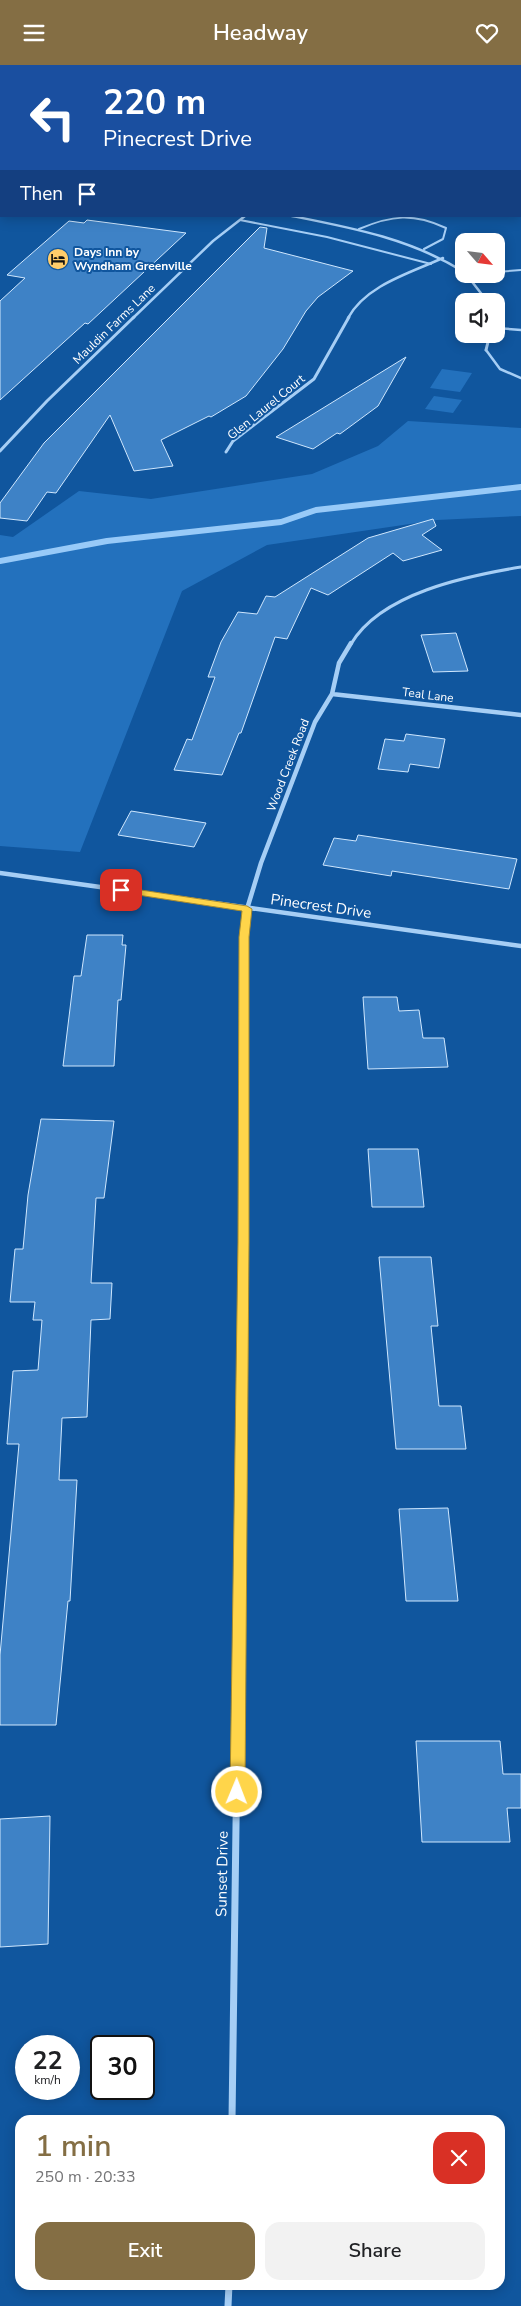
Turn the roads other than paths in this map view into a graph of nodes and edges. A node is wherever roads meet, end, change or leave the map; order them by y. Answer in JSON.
{"nodes":[{"id":1,"x":244,"y":217,"type":"edge"},
{"id":2,"x":297,"y":217,"type":"edge"},
{"id":3,"x":392,"y":217,"type":"edge"},
{"id":4,"x":407,"y":217,"type":"edge"},
{"id":5,"x":240,"y":220,"type":"junction"},
{"id":6,"x":359,"y":229,"type":"junction"},
{"id":7,"x":424,"y":249,"type":"junction"},
{"id":8,"x":443,"y":258,"type":"junction"},
{"id":9,"x":432,"y":263,"type":"junction"},
{"id":10,"x":455,"y":267,"type":"edge"},
{"id":11,"x":521,"y":270,"type":"edge"},
{"id":12,"x":505,"y":272,"type":"edge"},
{"id":13,"x":474,"y":283,"type":"edge"},
{"id":14,"x":482,"y":293,"type":"edge"},
{"id":15,"x":505,"y":329,"type":"edge"},
{"id":16,"x":521,"y":330,"type":"edge"},
{"id":17,"x":488,"y":343,"type":"edge"},
{"id":18,"x":486,"y":350,"type":"joint"},
{"id":19,"x":521,"y":379,"type":"edge"},
{"id":20,"x":0,"y":451,"type":"edge"},
{"id":21,"x":226,"y":452,"type":"dead end"},
{"id":22,"x":521,"y":567,"type":"edge"},
{"id":23,"x":332,"y":694,"type":"junction"},
{"id":24,"x":521,"y":715,"type":"edge"},
{"id":25,"x":0,"y":873,"type":"edge"},
{"id":26,"x":247,"y":909,"type":"junction"},
{"id":27,"x":521,"y":946,"type":"edge"},
{"id":28,"x":232,"y":2115,"type":"edge"},
{"id":29,"x":229,"y":2290,"type":"edge"},
{"id":30,"x":228,"y":2306,"type":"edge"}],
"edges":[{"from":1,"to":5,"type":"street","name":"Mauldin Farms Lane"},
{"from":2,"to":6,"type":"street"},
{"from":3,"to":6,"type":"lane"},
{"from":4,"to":7,"type":"lane"},
{"from":5,"to":9,"type":"lane"},
{"from":5,"to":20,"type":"street","name":"Mauldin Farms Lane"},
{"from":6,"to":7,"type":"street"},
{"from":7,"to":8,"type":"street"},
{"from":8,"to":9,"type":"street","name":"Glen Laurel Court"},
{"from":8,"to":10,"type":"street"},
{"from":9,"to":21,"type":"street","name":"Glen Laurel Court"},
{"from":11,"to":12,"type":"lane"},
{"from":13,"to":14,"type":"street"},
{"from":15,"to":16,"type":"lane"},
{"from":17,"to":18,"type":"street"},
{"from":18,"to":19,"type":"lane"},
{"from":22,"to":23,"type":"street","name":"Wood Creek Road"},
{"from":23,"to":24,"type":"street","name":"Teal Lane"},
{"from":23,"to":26,"type":"street","name":"Wood Creek Road"},
{"from":25,"to":26,"type":"street","name":"Pinecrest Drive"},
{"from":26,"to":27,"type":"street","name":"Pinecrest Drive"},
{"from":26,"to":28,"type":"street","name":"Sunset Drive"},
{"from":29,"to":30,"type":"street"}]}
